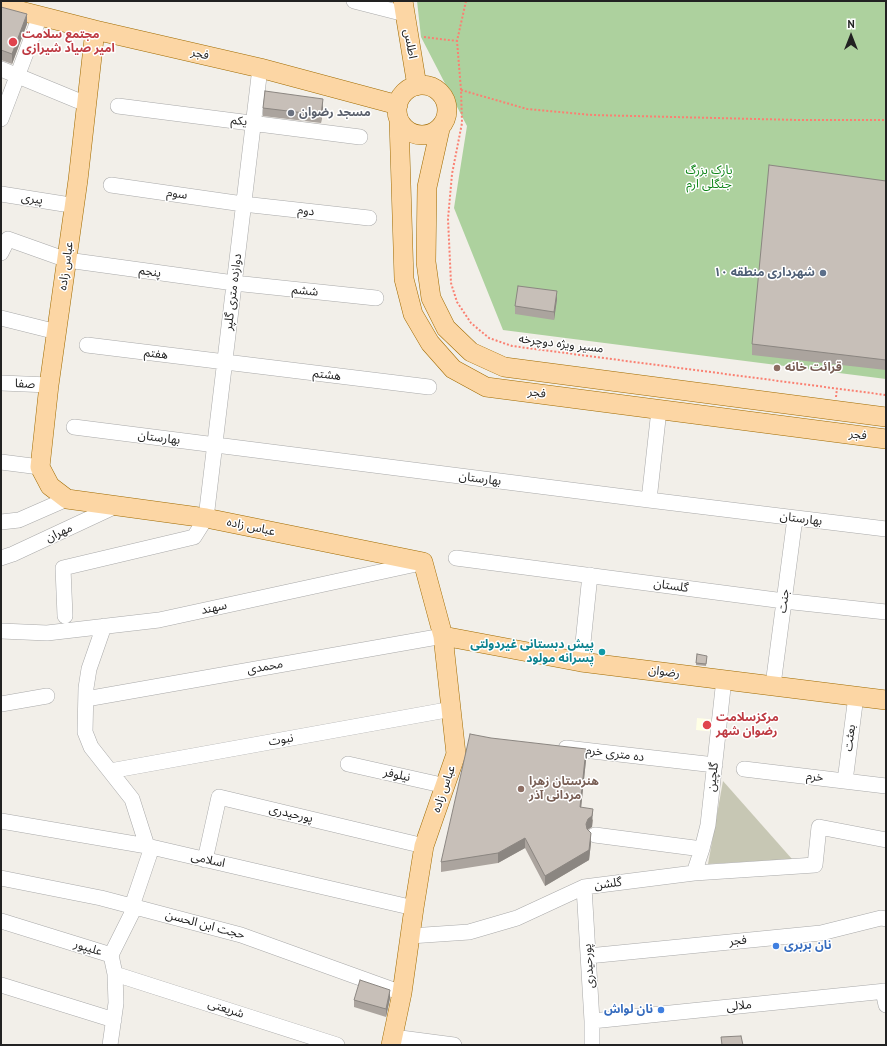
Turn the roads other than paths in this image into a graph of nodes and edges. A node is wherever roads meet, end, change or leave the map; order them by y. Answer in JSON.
{"nodes":[{"id":1,"x":354,"y":1,"type":"edge"},
{"id":2,"x":1,"y":6,"type":"edge"},
{"id":3,"x":404,"y":8,"type":"edge"},
{"id":4,"x":40,"y":16,"type":"junction"},
{"id":5,"x":95,"y":30,"type":"junction"},
{"id":6,"x":260,"y":68,"type":"junction"},
{"id":7,"x":1,"y":69,"type":"edge"},
{"id":8,"x":17,"y":76,"type":"junction"},
{"id":9,"x":417,"y":86,"type":"junction"},
{"id":10,"x":86,"y":104,"type":"junction"},
{"id":11,"x":118,"y":106,"type":"dead end"},
{"id":12,"x":398,"y":113,"type":"junction"},
{"id":13,"x":1,"y":119,"type":"edge"},
{"id":14,"x":253,"y":123,"type":"junction"},
{"id":15,"x":440,"y":129,"type":"junction"},
{"id":16,"x":360,"y":137,"type":"dead end"},
{"id":17,"x":111,"y":185,"type":"dead end"},
{"id":18,"x":1,"y":194,"type":"edge"},
{"id":19,"x":64,"y":204,"type":"dead end"},
{"id":20,"x":243,"y":204,"type":"junction"},
{"id":21,"x":369,"y":218,"type":"dead end"},
{"id":22,"x":1,"y":253,"type":"edge"},
{"id":23,"x":67,"y":260,"type":"junction"},
{"id":24,"x":234,"y":283,"type":"junction"},
{"id":25,"x":376,"y":298,"type":"dead end"},
{"id":26,"x":1,"y":318,"type":"edge"},
{"id":27,"x":57,"y":332,"type":"junction"},
{"id":28,"x":87,"y":345,"type":"dead end"},
{"id":29,"x":224,"y":363,"type":"junction"},
{"id":30,"x":1,"y":383,"type":"edge"},
{"id":31,"x":49,"y":386,"type":"junction"},
{"id":32,"x":429,"y":387,"type":"dead end"},
{"id":33,"x":662,"y":388,"type":"junction"},
{"id":34,"x":659,"y":410,"type":"junction"},
{"id":35,"x":886,"y":417,"type":"edge"},
{"id":36,"x":74,"y":427,"type":"dead end"},
{"id":37,"x":886,"y":439,"type":"edge"},
{"id":38,"x":214,"y":444,"type":"junction"},
{"id":39,"x":1,"y":462,"type":"edge"},
{"id":40,"x":40,"y":467,"type":"junction"},
{"id":41,"x":67,"y":499,"type":"junction"},
{"id":42,"x":649,"y":500,"type":"junction"},
{"id":43,"x":116,"y":506,"type":"junction"},
{"id":44,"x":206,"y":518,"type":"junction"},
{"id":45,"x":795,"y":518,"type":"junction"},
{"id":46,"x":1,"y":522,"type":"edge"},
{"id":47,"x":886,"y":529,"type":"edge"},
{"id":48,"x":1,"y":558,"type":"edge"},
{"id":49,"x":456,"y":558,"type":"dead end"},
{"id":50,"x":423,"y":562,"type":"junction"},
{"id":51,"x":590,"y":575,"type":"junction"},
{"id":52,"x":784,"y":601,"type":"junction"},
{"id":53,"x":886,"y":612,"type":"edge"},
{"id":54,"x":65,"y":616,"type":"dead end"},
{"id":55,"x":104,"y":626,"type":"junction"},
{"id":56,"x":1,"y":631,"type":"edge"},
{"id":57,"x":443,"y":636,"type":"junction"},
{"id":58,"x":581,"y":662,"type":"junction"},
{"id":59,"x":724,"y":679,"type":"junction"},
{"id":60,"x":773,"y":685,"type":"junction"},
{"id":61,"x":47,"y":696,"type":"dead end"},
{"id":62,"x":856,"y":696,"type":"junction"},
{"id":63,"x":86,"y":699,"type":"junction"},
{"id":64,"x":886,"y":700,"type":"edge"},
{"id":65,"x":1,"y":704,"type":"edge"},
{"id":66,"x":452,"y":709,"type":"junction"},
{"id":67,"x":553,"y":746,"type":"edge"},
{"id":68,"x":348,"y":764,"type":"dead end"},
{"id":69,"x":715,"y":765,"type":"junction"},
{"id":70,"x":744,"y":769,"type":"dead end"},
{"id":71,"x":110,"y":771,"type":"junction"},
{"id":72,"x":845,"y":781,"type":"junction"},
{"id":73,"x":446,"y":786,"type":"junction"},
{"id":74,"x":886,"y":786,"type":"edge"},
{"id":75,"x":1,"y":821,"type":"edge"},
{"id":76,"x":595,"y":835,"type":"dead end"},
{"id":77,"x":886,"y":840,"type":"edge"},
{"id":78,"x":424,"y":846,"type":"junction"},
{"id":79,"x":149,"y":847,"type":"junction"},
{"id":80,"x":702,"y":849,"type":"junction"},
{"id":81,"x":205,"y":860,"type":"junction"},
{"id":82,"x":694,"y":873,"type":"junction"},
{"id":83,"x":1,"y":878,"type":"edge"},
{"id":84,"x":584,"y":887,"type":"junction"},
{"id":85,"x":134,"y":906,"type":"junction"},
{"id":86,"x":414,"y":908,"type":"junction"},
{"id":87,"x":886,"y":919,"type":"edge"},
{"id":88,"x":1,"y":921,"type":"edge"},
{"id":89,"x":410,"y":936,"type":"junction"},
{"id":90,"x":111,"y":955,"type":"junction"},
{"id":91,"x":588,"y":956,"type":"junction"},
{"id":92,"x":115,"y":974,"type":"junction"},
{"id":93,"x":1,"y":985,"type":"edge"},
{"id":94,"x":402,"y":993,"type":"junction"},
{"id":95,"x":885,"y":996,"type":"edge"},
{"id":96,"x":114,"y":1020,"type":"junction"},
{"id":97,"x":592,"y":1021,"type":"junction"},
{"id":98,"x":392,"y":1041,"type":"edge"},
{"id":99,"x":110,"y":1045,"type":"edge"},
{"id":100,"x":337,"y":1045,"type":"edge"},
{"id":101,"x":454,"y":1045,"type":"edge"},
{"id":102,"x":592,"y":1045,"type":"edge"}],
"edges":[{"from":1,"to":3,"type":"street"},
{"from":2,"to":4,"type":"main road","name":"فجر"},
{"from":3,"to":9,"type":"main road","name":"اطلس"},
{"from":4,"to":5,"type":"main road","name":"فجر"},
{"from":4,"to":8,"type":"street"},
{"from":5,"to":6,"type":"main road","name":"فجر"},
{"from":5,"to":10,"type":"main road","name":"عباس زاده"},
{"from":6,"to":12,"type":"main road","name":"فجر"},
{"from":6,"to":14,"type":"street","name":"دوازده متری گلپر"},
{"from":7,"to":8,"type":"street"},
{"from":8,"to":10,"type":"street"},
{"from":8,"to":13,"type":"street"},
{"from":9,"to":12,"type":"main road"},
{"from":9,"to":15,"type":"main road"},
{"from":10,"to":23,"type":"main road","name":"عباس زاده"},
{"from":11,"to":14,"type":"street","name":"یکم"},
{"from":12,"to":15,"type":"main road"},
{"from":12,"to":34,"type":"main road","name":"فجر"},
{"from":14,"to":16,"type":"street","name":"یکم"},
{"from":14,"to":20,"type":"street","name":"دوازده متری گلپر"},
{"from":15,"to":33,"type":"main road","name":"فجر"},
{"from":17,"to":20,"type":"street","name":"سوم"},
{"from":18,"to":19,"type":"street","name":"پیری"},
{"from":20,"to":21,"type":"street","name":"دوم"},
{"from":20,"to":24,"type":"street","name":"دوازده متری گلپر"},
{"from":22,"to":23,"type":"street","name":"پنجم"},
{"from":23,"to":24,"type":"street","name":"پنجم"},
{"from":23,"to":27,"type":"main road","name":"عباس زاده"},
{"from":24,"to":25,"type":"street","name":"ششم"},
{"from":24,"to":29,"type":"street","name":"دوازده متری گلپر"},
{"from":26,"to":27,"type":"street"},
{"from":27,"to":31,"type":"main road","name":"عباس زاده"},
{"from":28,"to":29,"type":"street","name":"هفتم"},
{"from":29,"to":32,"type":"street","name":"هشتم"},
{"from":29,"to":38,"type":"street","name":"دوازده متری گلپر"},
{"from":30,"to":31,"type":"street","name":"صفا"},
{"from":31,"to":40,"type":"main road","name":"عباس زاده"},
{"from":33,"to":34,"type":"main road"},
{"from":33,"to":35,"type":"main road","name":"فجر"},
{"from":34,"to":37,"type":"main road","name":"فجر"},
{"from":34,"to":42,"type":"street"},
{"from":36,"to":38,"type":"street","name":"بهارستان"},
{"from":38,"to":42,"type":"street","name":"بهارستان"},
{"from":38,"to":44,"type":"street","name":"دوازده متری گلپر"},
{"from":39,"to":40,"type":"street"},
{"from":40,"to":41,"type":"main road","name":"عباس زاده"},
{"from":41,"to":43,"type":"main road","name":"عباس زاده"},
{"from":41,"to":46,"type":"street"},
{"from":42,"to":45,"type":"street","name":"بهارستان"},
{"from":43,"to":44,"type":"main road","name":"عباس زاده"},
{"from":43,"to":48,"type":"street","name":"مهران"},
{"from":44,"to":50,"type":"main road","name":"عباس زاده"},
{"from":44,"to":54,"type":"street"},
{"from":45,"to":47,"type":"street","name":"بهارستان"},
{"from":45,"to":52,"type":"street","name":"جنت"},
{"from":49,"to":51,"type":"street","name":"گلستان"},
{"from":50,"to":55,"type":"street","name":"سهند"},
{"from":50,"to":57,"type":"main road","name":"عباس زاده"},
{"from":51,"to":52,"type":"street","name":"گلستان"},
{"from":51,"to":58,"type":"street"},
{"from":52,"to":53,"type":"street","name":"گلستان"},
{"from":52,"to":60,"type":"street","name":"جنت"},
{"from":55,"to":56,"type":"street","name":"سهند"},
{"from":55,"to":63,"type":"street"},
{"from":57,"to":58,"type":"main road","name":"رضوان"},
{"from":57,"to":63,"type":"street","name":"محمدی"},
{"from":57,"to":66,"type":"main road","name":"عباس زاده"},
{"from":58,"to":59,"type":"main road","name":"رضوان"},
{"from":59,"to":60,"type":"main road","name":"رضوان"},
{"from":59,"to":69,"type":"street","name":"گلچین"},
{"from":60,"to":62,"type":"main road","name":"رضوان"},
{"from":61,"to":65,"type":"street"},
{"from":62,"to":64,"type":"main road","name":"رضوان"},
{"from":62,"to":72,"type":"street","name":"بعثت"},
{"from":63,"to":71,"type":"street"},
{"from":66,"to":71,"type":"street","name":"نبوت"},
{"from":66,"to":73,"type":"main road","name":"عباس زاده"},
{"from":67,"to":69,"type":"street","name":"ده متری خرم"},
{"from":68,"to":73,"type":"street","name":"نیلوفر"},
{"from":69,"to":80,"type":"street","name":"گلچین"},
{"from":70,"to":72,"type":"street","name":"خرم"},
{"from":71,"to":79,"type":"street"},
{"from":72,"to":74,"type":"street","name":"خرم"},
{"from":73,"to":78,"type":"main road","name":"عباس زاده"},
{"from":75,"to":79,"type":"street","name":"اسلامی"},
{"from":76,"to":80,"type":"street"},
{"from":77,"to":82,"type":"street","name":"گلشن"},
{"from":78,"to":81,"type":"street","name":"پورحیدری"},
{"from":78,"to":86,"type":"main road","name":"عباس زاده"},
{"from":79,"to":81,"type":"street","name":"اسلامی"},
{"from":79,"to":85,"type":"street"},
{"from":80,"to":82,"type":"street","name":"گلچین"},
{"from":81,"to":86,"type":"street","name":"اسلامی"},
{"from":82,"to":84,"type":"street","name":"گلشن"},
{"from":83,"to":85,"type":"street","name":"حجت ابن الحسن"},
{"from":84,"to":89,"type":"street","name":"گلشن"},
{"from":84,"to":91,"type":"street","name":"پورحیدری"},
{"from":85,"to":90,"type":"street"},
{"from":85,"to":94,"type":"street","name":"حجت ابن الحسن"},
{"from":86,"to":89,"type":"main road","name":"عباس زاده"},
{"from":87,"to":91,"type":"street","name":"فجر"},
{"from":88,"to":90,"type":"street","name":"علیپور"},
{"from":89,"to":94,"type":"main road","name":"عباس زاده"},
{"from":90,"to":92,"type":"street","name":"علیپور"},
{"from":91,"to":97,"type":"street","name":"پورحیدری"},
{"from":92,"to":96,"type":"street","name":"علیپور"},
{"from":92,"to":100,"type":"street","name":"شریعتی"},
{"from":93,"to":96,"type":"street"},
{"from":94,"to":98,"type":"main road","name":"عباس زاده"},
{"from":95,"to":97,"type":"street","name":"ملالی"},
{"from":96,"to":99,"type":"street","name":"علیپور"},
{"from":97,"to":102,"type":"street","name":"پورحیدری"},
{"from":98,"to":101,"type":"street"}]}
